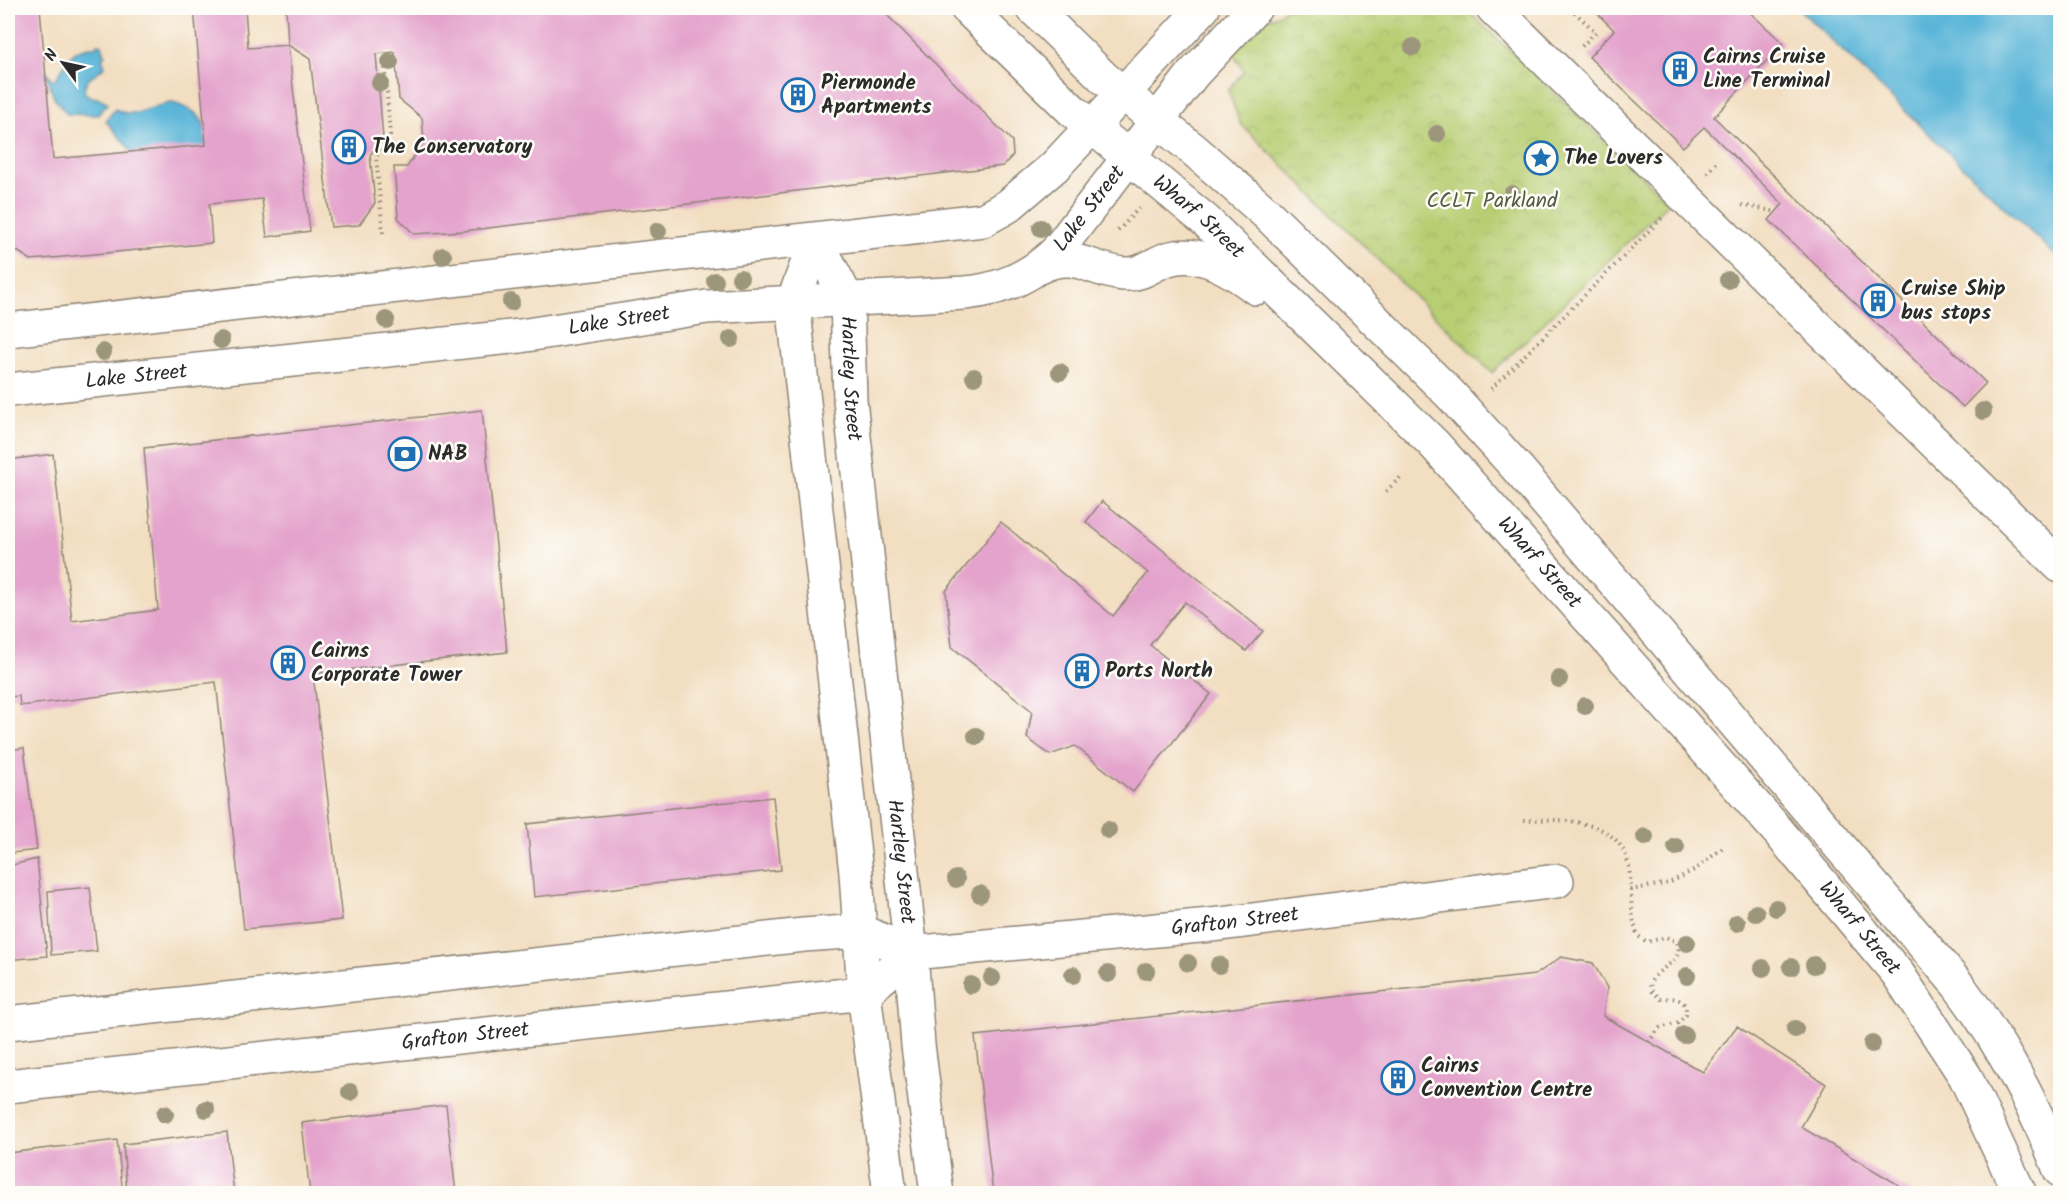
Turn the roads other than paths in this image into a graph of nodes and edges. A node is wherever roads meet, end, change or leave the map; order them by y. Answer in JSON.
{"nodes":[{"id":1,"x":967,"y":8,"type":"edge"},
{"id":2,"x":1033,"y":8,"type":"edge"},
{"id":3,"x":1203,"y":8,"type":"edge"},
{"id":4,"x":1255,"y":8,"type":"edge"},
{"id":5,"x":1493,"y":8,"type":"edge"},
{"id":6,"x":1124,"y":94,"type":"junction"},
{"id":7,"x":1157,"y":121,"type":"junction"},
{"id":8,"x":1093,"y":129,"type":"junction"},
{"id":9,"x":1128,"y":158,"type":"junction"},
{"id":10,"x":816,"y":240,"type":"junction"},
{"id":11,"x":1039,"y":267,"type":"junction"},
{"id":12,"x":847,"y":298,"type":"junction"},
{"id":13,"x":793,"y":303,"type":"junction"},
{"id":14,"x":8,"y":330,"type":"edge"},
{"id":15,"x":1347,"y":358,"type":"junction"},
{"id":16,"x":8,"y":390,"type":"edge"},
{"id":17,"x":2061,"y":566,"type":"edge"},
{"id":18,"x":1557,"y":881,"type":"dead end"},
{"id":19,"x":861,"y":931,"type":"junction"},
{"id":20,"x":911,"y":953,"type":"junction"},
{"id":21,"x":864,"y":993,"type":"junction"},
{"id":22,"x":8,"y":1023,"type":"edge"},
{"id":23,"x":2000,"y":1049,"type":"junction"},
{"id":24,"x":8,"y":1086,"type":"edge"},
{"id":25,"x":2061,"y":1170,"type":"edge"},
{"id":26,"x":890,"y":1194,"type":"edge"},
{"id":27,"x":937,"y":1194,"type":"edge"},
{"id":28,"x":2020,"y":1194,"type":"edge"},
{"id":29,"x":2051,"y":1194,"type":"edge"}],
"edges":[{"from":1,"to":8,"type":"street","name":"Wharf Street"},
{"from":2,"to":6,"type":"street","name":"Wharf Street"},
{"from":3,"to":6,"type":"street"},
{"from":4,"to":7,"type":"street","name":"Lake Street"},
{"from":5,"to":17,"type":"street"},
{"from":6,"to":7,"type":"street","name":"Wharf Street"},
{"from":6,"to":8,"type":"street"},
{"from":7,"to":9,"type":"street","name":"Lake Street"},
{"from":7,"to":23,"type":"street","name":"Wharf Street"},
{"from":8,"to":9,"type":"street","name":"Wharf Street"},
{"from":8,"to":10,"type":"street"},
{"from":9,"to":11,"type":"street","name":"Lake Street"},
{"from":9,"to":15,"type":"street","name":"Wharf Street"},
{"from":10,"to":12,"type":"street","name":"Hartley Street"},
{"from":10,"to":13,"type":"street"},
{"from":10,"to":14,"type":"street"},
{"from":11,"to":12,"type":"street","name":"Lake Street"},
{"from":11,"to":15,"type":"street"},
{"from":12,"to":13,"type":"street","name":"Lake Street"},
{"from":12,"to":20,"type":"street","name":"Hartley Street"},
{"from":13,"to":16,"type":"street","name":"Lake Street"},
{"from":13,"to":19,"type":"street"},
{"from":15,"to":28,"type":"street","name":"Wharf Street"},
{"from":18,"to":20,"type":"street","name":"Grafton Street"},
{"from":19,"to":20,"type":"street","name":"Grafton Street"},
{"from":19,"to":21,"type":"street"},
{"from":19,"to":22,"type":"street","name":"Grafton Street"},
{"from":20,"to":21,"type":"street"},
{"from":20,"to":27,"type":"street","name":"Hartley Street"},
{"from":21,"to":24,"type":"street","name":"Grafton Street"},
{"from":21,"to":26,"type":"street"},
{"from":23,"to":25,"type":"street","name":"Wharf Street"},
{"from":23,"to":29,"type":"street"}]}
